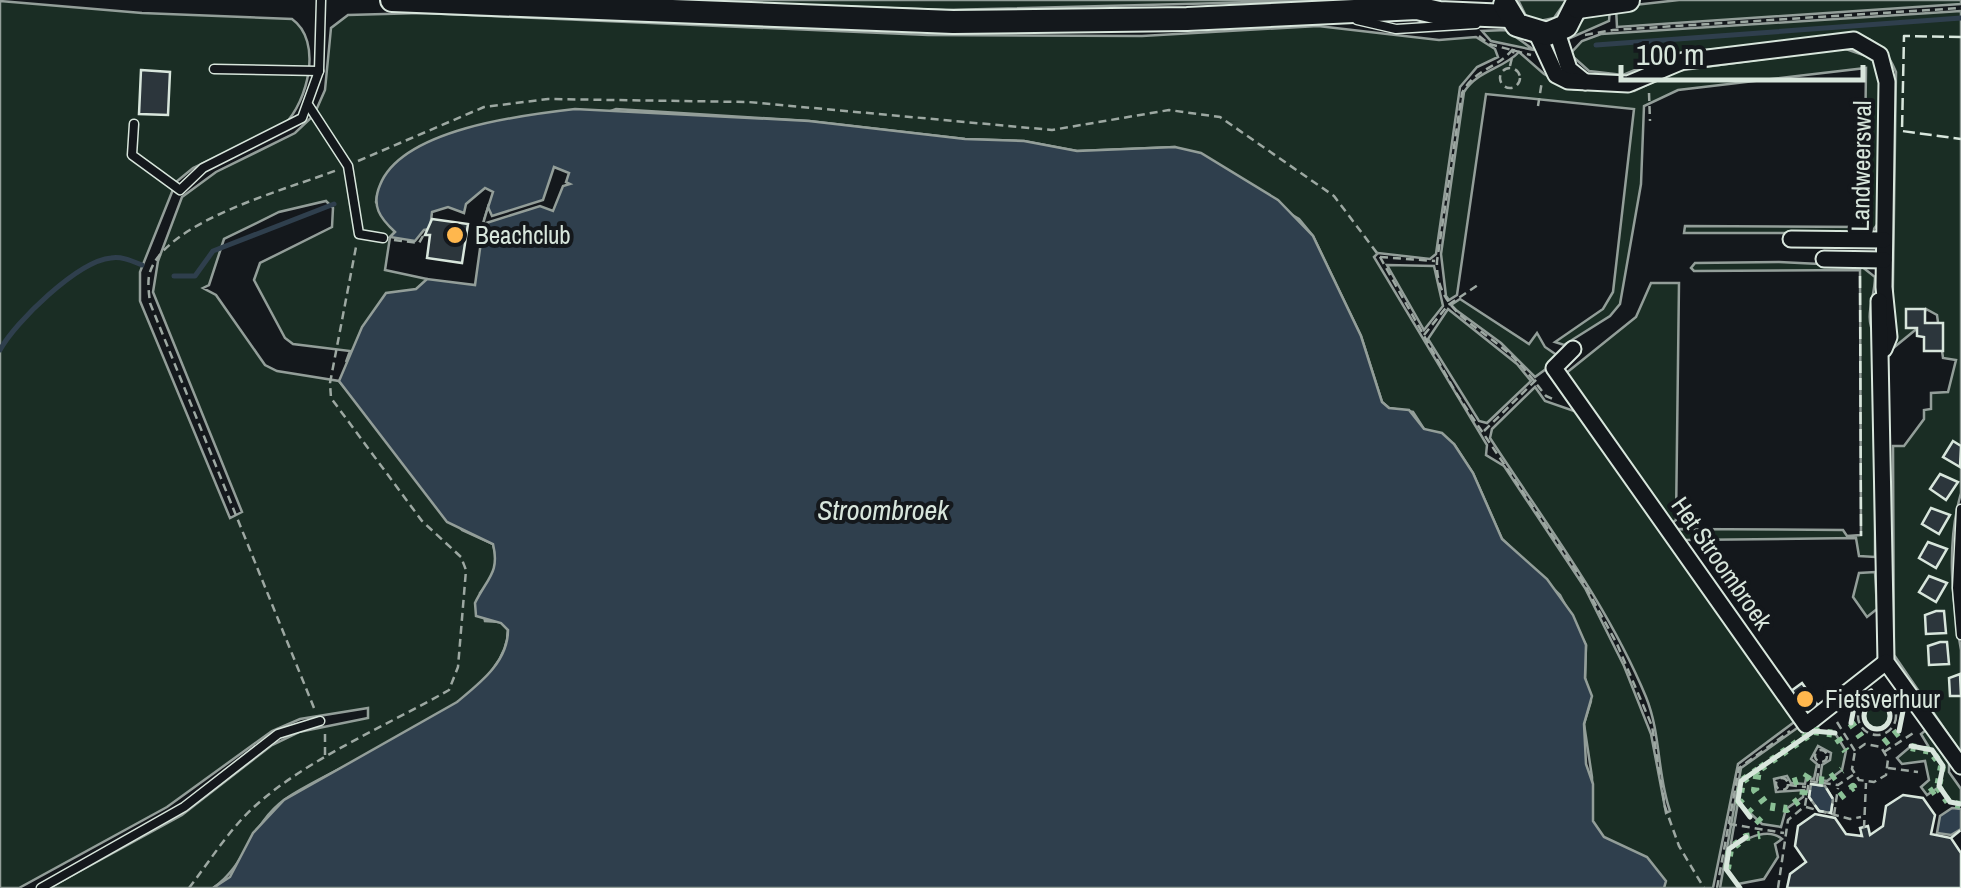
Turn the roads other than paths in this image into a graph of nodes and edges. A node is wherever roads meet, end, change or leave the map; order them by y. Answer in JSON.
{"nodes":[{"id":1,"x":321,"y":0,"type":"edge"},
{"id":2,"x":392,"y":0,"type":"edge"},
{"id":3,"x":1628,"y":0,"type":"edge"},
{"id":4,"x":1407,"y":4,"type":"edge"},
{"id":5,"x":1579,"y":4,"type":"edge"},
{"id":6,"x":1507,"y":8,"type":"edge"},
{"id":7,"x":1339,"y":12,"type":"junction"},
{"id":8,"x":1547,"y":33,"type":"junction"},
{"id":9,"x":214,"y":69,"type":"dead end"},
{"id":10,"x":319,"y":71,"type":"junction"},
{"id":11,"x":1584,"y":82,"type":"junction"},
{"id":12,"x":308,"y":106,"type":"junction"},
{"id":13,"x":134,"y":124,"type":"dead end"},
{"id":14,"x":386,"y":239,"type":"road end"},
{"id":15,"x":1792,"y":239,"type":"dead end"},
{"id":16,"x":1884,"y":250,"type":"junction"},
{"id":17,"x":1816,"y":254,"type":"dead end"},
{"id":18,"x":1573,"y":350,"type":"dead end"},
{"id":19,"x":1961,"y":510,"type":"edge"},
{"id":20,"x":1961,"y":635,"type":"edge"},
{"id":21,"x":1886,"y":662,"type":"junction"},
{"id":22,"x":320,"y":721,"type":"road end"},
{"id":23,"x":1961,"y":766,"type":"edge"},
{"id":24,"x":41,"y":888,"type":"edge"}],
"edges":[{"from":1,"to":10,"type":"lane"},
{"from":2,"to":7,"type":"main road"},
{"from":3,"to":5,"type":"main road"},
{"from":4,"to":6,"type":"main road"},
{"from":4,"to":7,"type":"main road"},
{"from":5,"to":8,"type":"main road"},
{"from":6,"to":7,"type":"lane"},
{"from":6,"to":8,"type":"main road"},
{"from":8,"to":11,"type":"street"},
{"from":8,"to":11,"type":"street","name":"Landweerswal"},
{"from":9,"to":10,"type":"lane"},
{"from":10,"to":12,"type":"lane"},
{"from":11,"to":16,"type":"street","name":"Landweerswal"},
{"from":12,"to":13,"type":"lane"},
{"from":12,"to":14,"type":"lane"},
{"from":15,"to":16,"type":"street"},
{"from":16,"to":17,"type":"street"},
{"from":16,"to":21,"type":"street","name":"Landweerswal"},
{"from":18,"to":21,"type":"street","name":"Het Stroombroek"},
{"from":19,"to":20,"type":"lane"},
{"from":21,"to":23,"type":"street"},
{"from":22,"to":24,"type":"lane"}]}
